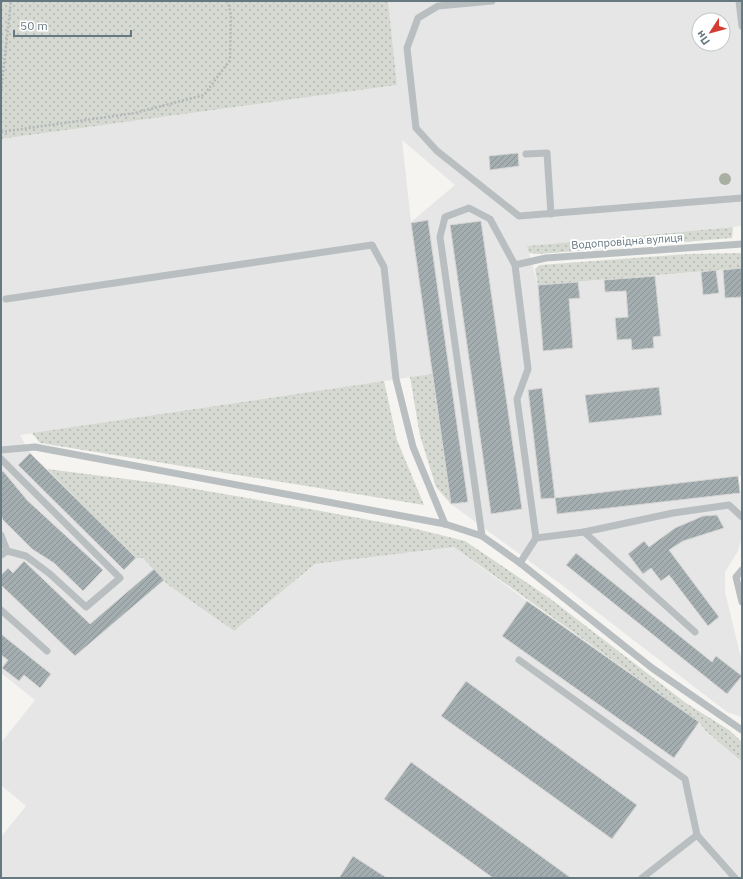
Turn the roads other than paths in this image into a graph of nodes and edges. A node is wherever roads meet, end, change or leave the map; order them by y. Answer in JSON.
{"nodes":[{"id":1,"x":492,"y":1,"type":"edge"},
{"id":2,"x":739,"y":1,"type":"edge"},
{"id":3,"x":742,"y":26,"type":"edge"},
{"id":4,"x":526,"y":154,"type":"dead end"},
{"id":5,"x":742,"y":198,"type":"edge"},
{"id":6,"x":551,"y":214,"type":"junction"},
{"id":7,"x":742,"y":244,"type":"edge"},
{"id":8,"x":515,"y":265,"type":"junction"},
{"id":9,"x":6,"y":299,"type":"dead end"},
{"id":10,"x":1,"y":450,"type":"edge"},
{"id":11,"x":1,"y":459,"type":"edge"},
{"id":12,"x":742,"y":517,"type":"edge"},
{"id":13,"x":445,"y":524,"type":"junction"},
{"id":14,"x":584,"y":532,"type":"junction"},
{"id":15,"x":1,"y":535,"type":"edge"},
{"id":16,"x":482,"y":536,"type":"junction"},
{"id":17,"x":536,"y":538,"type":"junction"},
{"id":18,"x":4,"y":553,"type":"edge"},
{"id":19,"x":520,"y":563,"type":"junction"},
{"id":20,"x":742,"y":570,"type":"edge"},
{"id":21,"x":742,"y":602,"type":"edge"},
{"id":22,"x":1,"y":610,"type":"edge"},
{"id":23,"x":695,"y":632,"type":"dead end"},
{"id":24,"x":47,"y":651,"type":"dead end"},
{"id":25,"x":519,"y":660,"type":"dead end"},
{"id":26,"x":742,"y":730,"type":"edge"},
{"id":27,"x":697,"y":835,"type":"junction"},
{"id":28,"x":642,"y":878,"type":"edge"},
{"id":29,"x":735,"y":878,"type":"edge"}],
"edges":[{"from":1,"to":6,"type":"street"},
{"from":2,"to":3,"type":"street"},
{"from":4,"to":6,"type":"street"},
{"from":5,"to":6,"type":"street"},
{"from":7,"to":8,"type":"street","name":"Водопровідна вулиця"},
{"from":8,"to":16,"type":"street"},
{"from":8,"to":17,"type":"street"},
{"from":9,"to":13,"type":"street"},
{"from":10,"to":13,"type":"street"},
{"from":11,"to":18,"type":"street"},
{"from":12,"to":14,"type":"street"},
{"from":13,"to":16,"type":"street"},
{"from":14,"to":17,"type":"street"},
{"from":14,"to":23,"type":"street"},
{"from":15,"to":18,"type":"street"},
{"from":16,"to":19,"type":"street"},
{"from":17,"to":19,"type":"street"},
{"from":19,"to":26,"type":"street"},
{"from":20,"to":21,"type":"street"},
{"from":22,"to":24,"type":"street"},
{"from":25,"to":27,"type":"street"},
{"from":27,"to":28,"type":"street"},
{"from":27,"to":29,"type":"street"}]}
